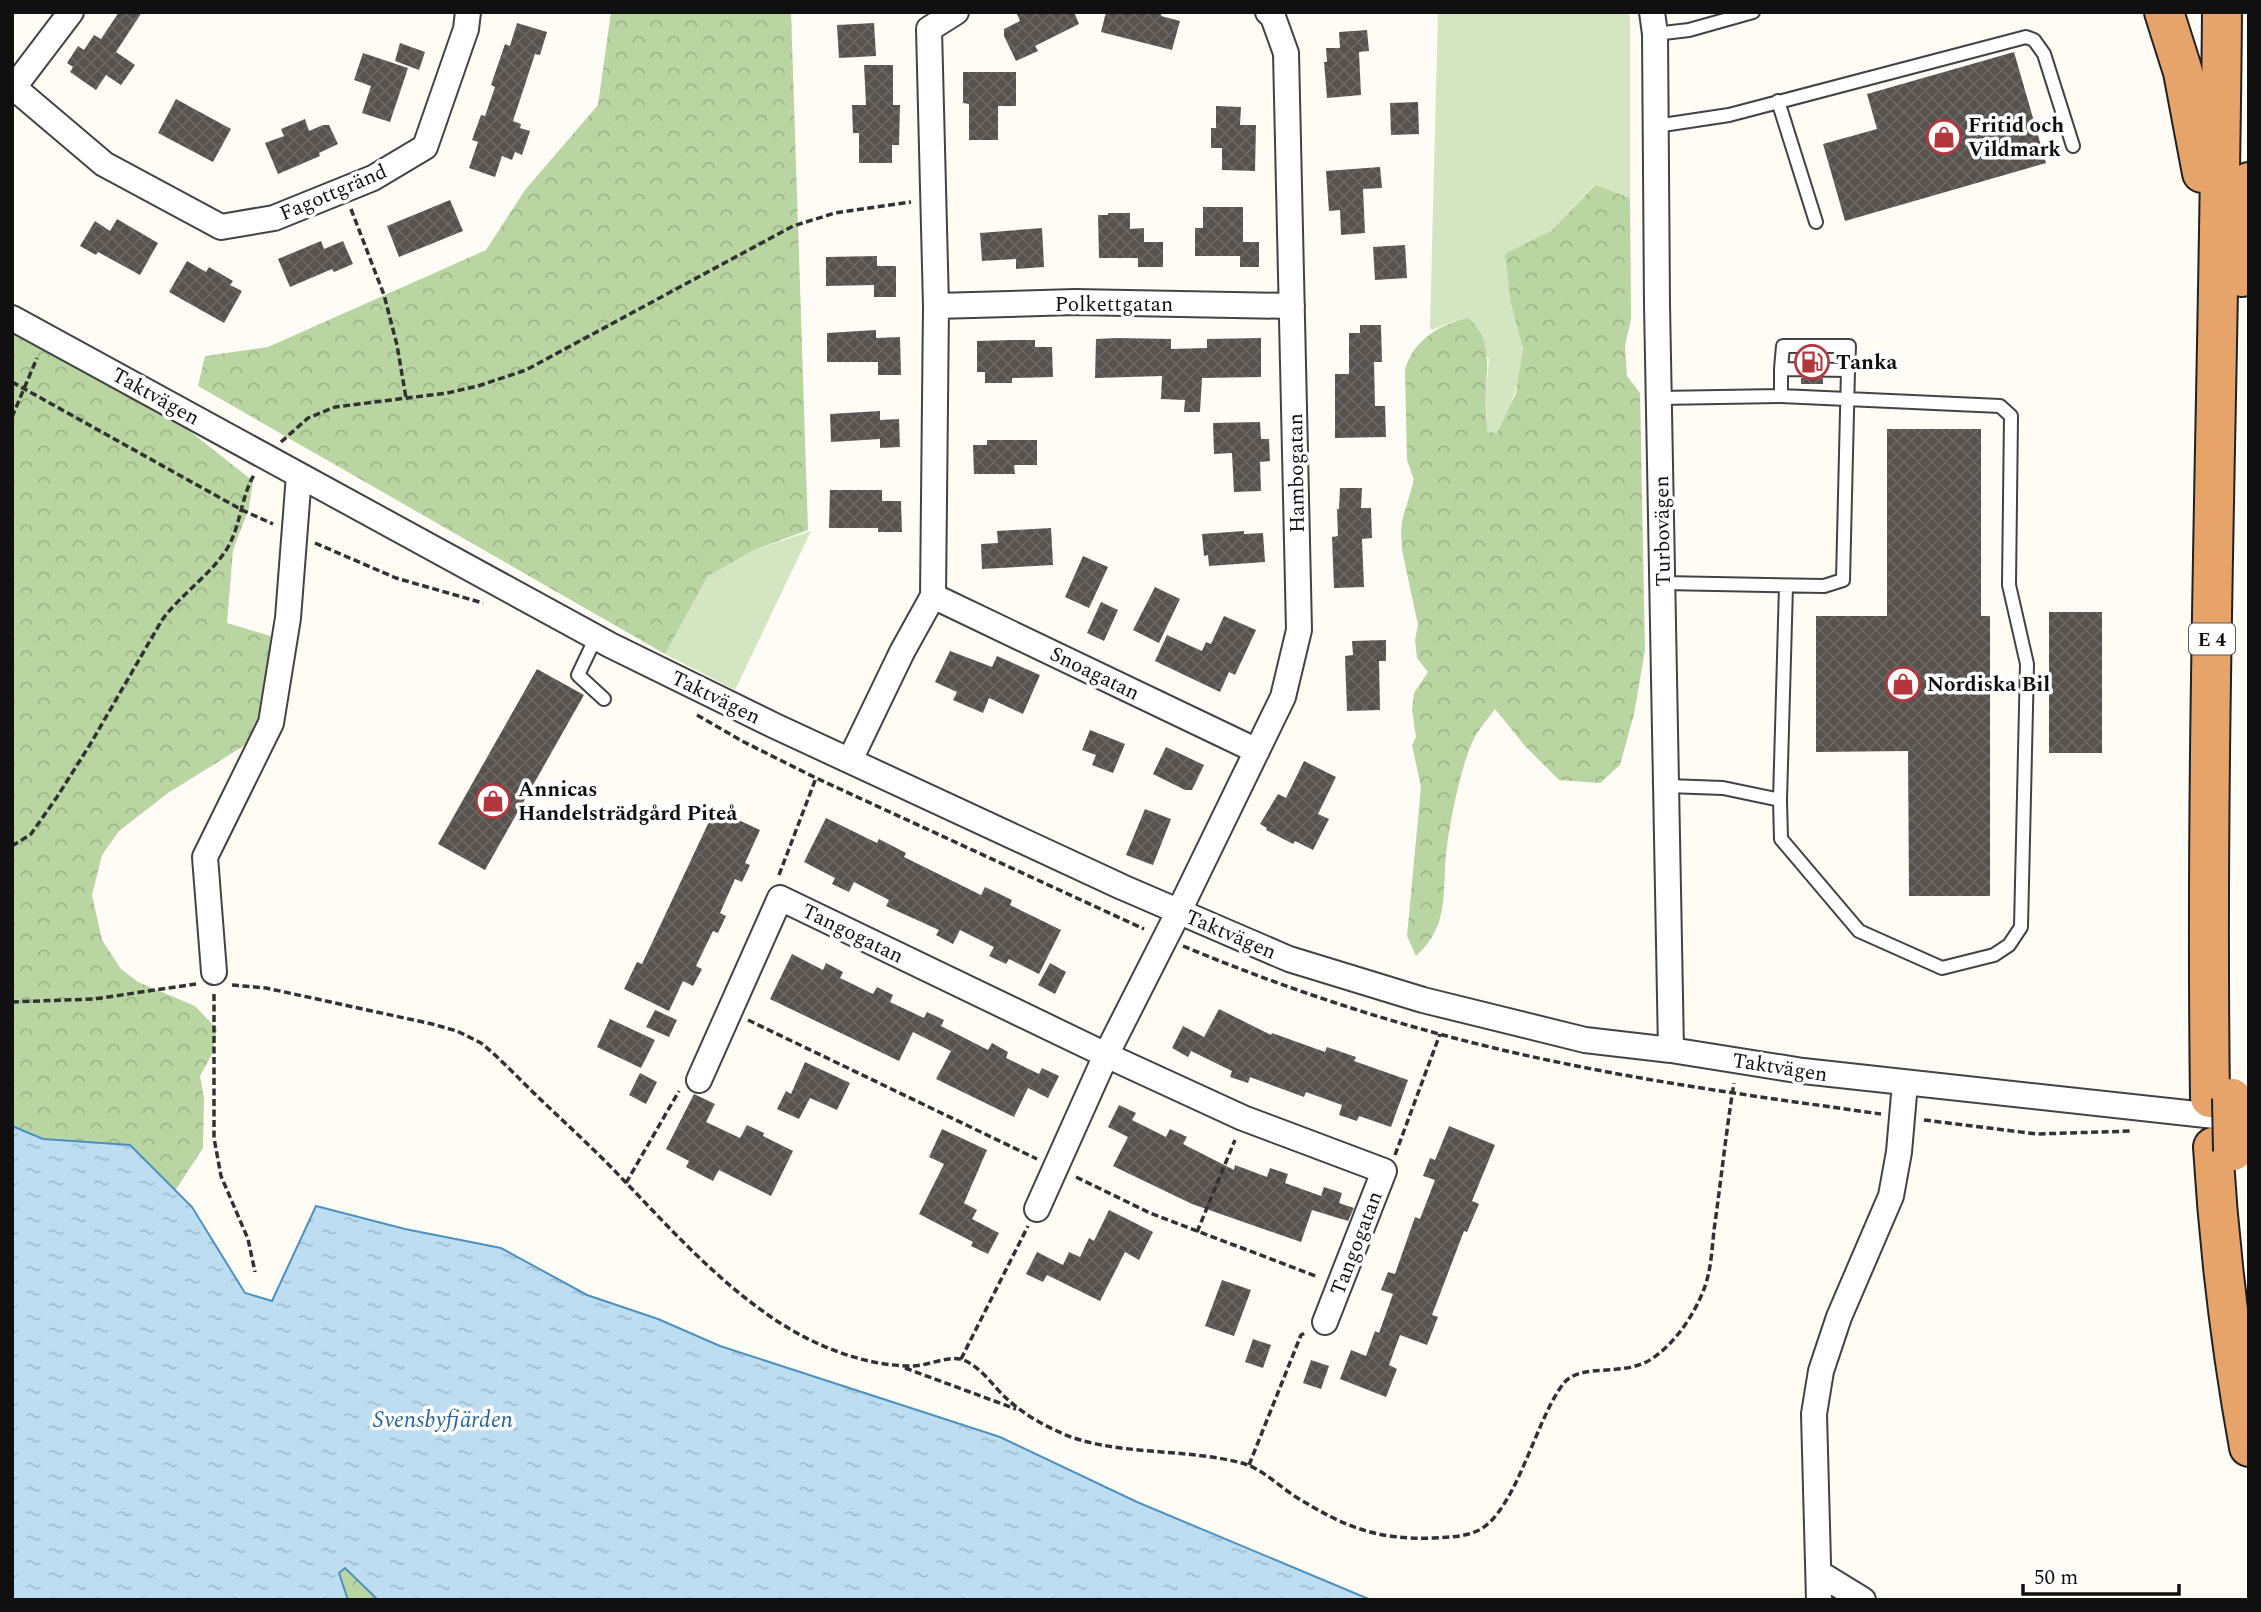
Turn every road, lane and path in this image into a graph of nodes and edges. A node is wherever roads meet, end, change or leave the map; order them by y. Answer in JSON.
{"nodes":[{"id":1,"x":71,"y":12,"type":"edge"},
{"id":2,"x":468,"y":12,"type":"edge"},
{"id":3,"x":956,"y":12,"type":"edge"},
{"id":4,"x":1268,"y":12,"type":"edge"},
{"id":5,"x":1753,"y":12,"type":"edge"},
{"id":6,"x":2164,"y":12,"type":"edge"},
{"id":7,"x":2222,"y":12,"type":"edge"},
{"id":8,"x":2241,"y":12,"type":"edge"},
{"id":9,"x":1726,"y":16,"type":"edge"},
{"id":10,"x":1654,"y":23,"type":"edge"},
{"id":11,"x":13,"y":87,"type":"edge"},
{"id":12,"x":1778,"y":101,"type":"junction"},
{"id":13,"x":1656,"y":126,"type":"junction"},
{"id":14,"x":2073,"y":146,"type":"dead end"},
{"id":15,"x":2249,"y":182,"type":"edge"},
{"id":16,"x":344,"y":189,"type":"junction"},
{"id":17,"x":934,"y":199,"type":"junction"},
{"id":18,"x":1816,"y":222,"type":"dead end"},
{"id":19,"x":936,"y":306,"type":"junction"},
{"id":20,"x":1292,"y":306,"type":"junction"},
{"id":21,"x":2240,"y":307,"type":"junction"},
{"id":22,"x":12,"y":318,"type":"edge"},
{"id":23,"x":47,"y":336,"type":"junction"},
{"id":24,"x":1781,"y":369,"type":"junction"},
{"id":25,"x":1848,"y":370,"type":"junction"},
{"id":26,"x":2217,"y":372,"type":"junction"},
{"id":27,"x":1781,"y":396,"type":"junction"},
{"id":28,"x":406,"y":398,"type":"junction"},
{"id":29,"x":1659,"y":398,"type":"junction"},
{"id":30,"x":1847,"y":398,"type":"junction"},
{"id":31,"x":12,"y":417,"type":"edge"},
{"id":32,"x":267,"y":457,"type":"junction"},
{"id":33,"x":299,"y":475,"type":"junction"},
{"id":34,"x":1663,"y":583,"type":"junction"},
{"id":35,"x":1786,"y":586,"type":"junction"},
{"id":36,"x":933,"y":596,"type":"junction"},
{"id":37,"x":596,"y":637,"type":"junction"},
{"id":38,"x":604,"y":699,"type":"dead end"},
{"id":39,"x":1257,"y":751,"type":"junction"},
{"id":40,"x":839,"y":755,"type":"junction"},
{"id":41,"x":1668,"y":786,"type":"junction"},
{"id":42,"x":1780,"y":800,"type":"junction"},
{"id":43,"x":12,"y":846,"type":"edge"},
{"id":44,"x":780,"y":898,"type":"junction"},
{"id":45,"x":1179,"y":911,"type":"junction"},
{"id":46,"x":213,"y":981,"type":"junction"},
{"id":47,"x":12,"y":1002,"type":"edge"},
{"id":48,"x":729,"y":1011,"type":"junction"},
{"id":49,"x":1440,"y":1034,"type":"dead end"},
{"id":50,"x":1671,"y":1049,"type":"junction"},
{"id":51,"x":1106,"y":1055,"type":"junction"},
{"id":52,"x":1738,"y":1060,"type":"junction"},
{"id":53,"x":699,"y":1080,"type":"joint"},
{"id":54,"x":1905,"y":1083,"type":"junction"},
{"id":55,"x":1243,"y":1118,"type":"junction"},
{"id":56,"x":2227,"y":1123,"type":"edge"},
{"id":57,"x":1055,"y":1167,"type":"junction"},
{"id":58,"x":1384,"y":1171,"type":"junction"},
{"id":59,"x":626,"y":1183,"type":"junction"},
{"id":60,"x":1037,"y":1209,"type":"joint"},
{"id":61,"x":1198,"y":1232,"type":"junction"},
{"id":62,"x":255,"y":1272,"type":"dead end"},
{"id":63,"x":1339,"y":1285,"type":"junction"},
{"id":64,"x":2249,"y":1315,"type":"edge"},
{"id":65,"x":1325,"y":1322,"type":"joint"},
{"id":66,"x":961,"y":1359,"type":"junction"},
{"id":67,"x":898,"y":1365,"type":"junction"},
{"id":68,"x":1021,"y":1411,"type":"junction"},
{"id":69,"x":2249,"y":1447,"type":"edge"},
{"id":70,"x":1249,"y":1465,"type":"junction"},
{"id":71,"x":1819,"y":1573,"type":"junction"},
{"id":72,"x":1819,"y":1600,"type":"edge"},
{"id":73,"x":1863,"y":1600,"type":"edge"}],
"edges":[{"from":1,"to":11,"type":"street"},
{"from":2,"to":16,"type":"street","name":"Fagottgränd"},
{"from":3,"to":17,"type":"street"},
{"from":4,"to":20,"type":"street","name":"Hambogatan"},
{"from":5,"to":9,"type":"lane"},
{"from":6,"to":26,"type":"highway","number":"E 4"},
{"from":7,"to":26,"type":"highway","number":"E 4"},
{"from":8,"to":21,"type":"highway","number":"E 4"},
{"from":9,"to":10,"type":"lane"},
{"from":10,"to":13,"type":"street","name":"Turbovägen"},
{"from":11,"to":16,"type":"street","name":"Fagottgränd"},
{"from":12,"to":13,"type":"lane"},
{"from":12,"to":14,"type":"lane"},
{"from":12,"to":18,"type":"lane"},
{"from":13,"to":29,"type":"street","name":"Turbovägen"},
{"from":15,"to":21,"type":"highway","number":"E 4"},
{"from":16,"to":28,"type":"path"},
{"from":17,"to":19,"type":"street"},
{"from":17,"to":28,"type":"path"},
{"from":19,"to":20,"type":"street","name":"Polkettgatan"},
{"from":19,"to":36,"type":"street"},
{"from":20,"to":39,"type":"street","name":"Hambogatan"},
{"from":21,"to":56,"type":"highway","number":"E 4"},
{"from":22,"to":23,"type":"street","name":"Taktvägen"},
{"from":23,"to":31,"type":"path"},
{"from":23,"to":32,"type":"street","name":"Taktvägen"},
{"from":24,"to":25,"type":"lane"},
{"from":24,"to":25,"type":"lane"},
{"from":24,"to":27,"type":"lane"},
{"from":25,"to":30,"type":"lane"},
{"from":26,"to":56,"type":"highway","number":"E 4"},
{"from":27,"to":29,"type":"lane"},
{"from":27,"to":30,"type":"lane"},
{"from":28,"to":32,"type":"path"},
{"from":29,"to":34,"type":"street","name":"Turbovägen"},
{"from":30,"to":35,"type":"lane"},
{"from":30,"to":42,"type":"lane"},
{"from":32,"to":33,"type":"street","name":"Taktvägen"},
{"from":32,"to":43,"type":"path"},
{"from":33,"to":37,"type":"street","name":"Taktvägen"},
{"from":33,"to":46,"type":"street"},
{"from":34,"to":35,"type":"lane"},
{"from":34,"to":41,"type":"street","name":"Turbovägen"},
{"from":35,"to":42,"type":"lane"},
{"from":36,"to":39,"type":"street","name":"Snoagatan"},
{"from":36,"to":40,"type":"street"},
{"from":37,"to":38,"type":"lane"},
{"from":37,"to":40,"type":"street","name":"Taktvägen"},
{"from":39,"to":45,"type":"street","name":"Hambogatan"},
{"from":40,"to":44,"type":"path"},
{"from":40,"to":45,"type":"street","name":"Taktvägen"},
{"from":41,"to":42,"type":"lane"},
{"from":41,"to":50,"type":"street","name":"Turbovägen"},
{"from":44,"to":48,"type":"street","name":"Tangogatan"},
{"from":44,"to":51,"type":"street","name":"Tangogatan"},
{"from":45,"to":50,"type":"street","name":"Taktvägen"},
{"from":45,"to":51,"type":"street"},
{"from":46,"to":47,"type":"path"},
{"from":46,"to":59,"type":"path"},
{"from":46,"to":62,"type":"path"},
{"from":48,"to":53,"type":"street","name":"Tangogatan"},
{"from":48,"to":57,"type":"path"},
{"from":49,"to":58,"type":"path"},
{"from":50,"to":52,"type":"street","name":"Taktvägen"},
{"from":51,"to":55,"type":"street","name":"Tangogatan"},
{"from":51,"to":57,"type":"street"},
{"from":52,"to":54,"type":"street","name":"Taktvägen"},
{"from":52,"to":70,"type":"path"},
{"from":53,"to":59,"type":"path"},
{"from":54,"to":56,"type":"street","name":"Taktvägen"},
{"from":54,"to":71,"type":"street"},
{"from":55,"to":58,"type":"street","name":"Tangogatan"},
{"from":55,"to":61,"type":"path"},
{"from":56,"to":64,"type":"highway","number":"E 4"},
{"from":56,"to":69,"type":"highway","number":"E 4"},
{"from":57,"to":60,"type":"street"},
{"from":57,"to":61,"type":"path"},
{"from":58,"to":63,"type":"street","name":"Tangogatan"},
{"from":59,"to":67,"type":"path"},
{"from":60,"to":66,"type":"path"},
{"from":61,"to":63,"type":"path"},
{"from":63,"to":65,"type":"street","name":"Tangogatan"},
{"from":65,"to":70,"type":"path"},
{"from":66,"to":67,"type":"path"},
{"from":66,"to":68,"type":"path"},
{"from":67,"to":68,"type":"path"},
{"from":68,"to":70,"type":"path"},
{"from":71,"to":72,"type":"street"},
{"from":71,"to":73,"type":"street"}]}
